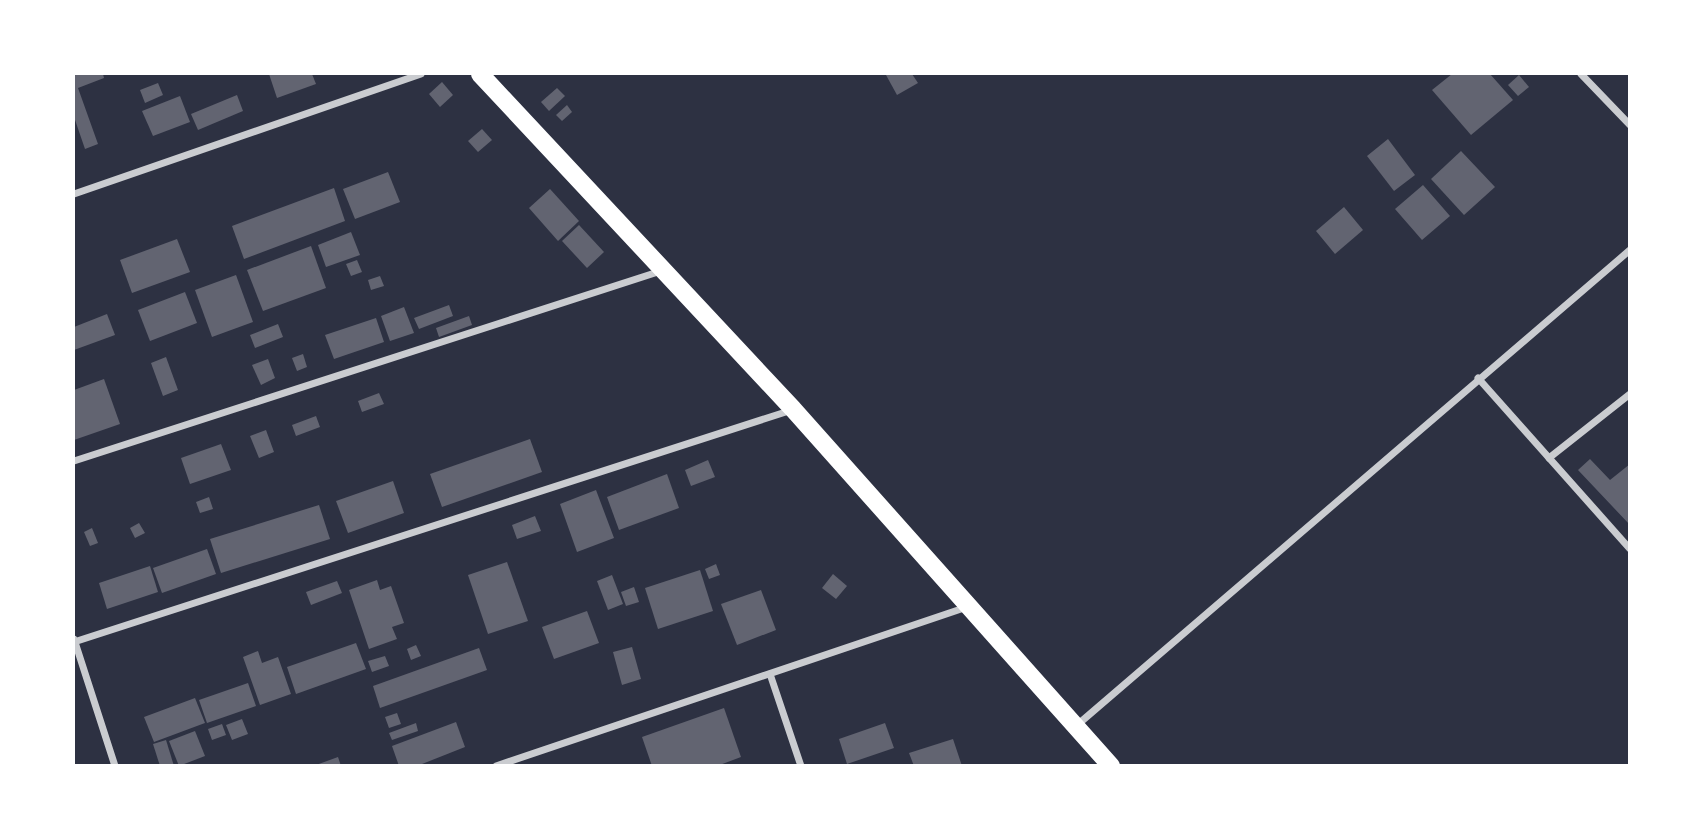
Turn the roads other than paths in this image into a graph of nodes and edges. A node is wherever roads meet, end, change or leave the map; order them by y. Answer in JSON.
{"nodes":[{"id":1,"x":421,"y":74,"type":"edge"},
{"id":2,"x":480,"y":74,"type":"edge"},
{"id":3,"x":1581,"y":74,"type":"edge"},
{"id":4,"x":1629,"y":125,"type":"edge"},
{"id":5,"x":74,"y":194,"type":"edge"},
{"id":6,"x":1629,"y":250,"type":"edge"},
{"id":7,"x":662,"y":271,"type":"junction"},
{"id":8,"x":1478,"y":379,"type":"junction"},
{"id":9,"x":1629,"y":394,"type":"edge"},
{"id":10,"x":793,"y":410,"type":"junction"},
{"id":11,"x":1549,"y":458,"type":"junction"},
{"id":12,"x":74,"y":461,"type":"edge"},
{"id":13,"x":1629,"y":549,"type":"edge"},
{"id":14,"x":968,"y":607,"type":"junction"},
{"id":15,"x":74,"y":640,"type":"edge"},
{"id":16,"x":771,"y":674,"type":"junction"},
{"id":17,"x":1076,"y":726,"type":"junction"},
{"id":18,"x":114,"y":765,"type":"edge"},
{"id":19,"x":496,"y":765,"type":"edge"},
{"id":20,"x":801,"y":765,"type":"edge"},
{"id":21,"x":1111,"y":765,"type":"edge"}],
"edges":[{"from":1,"to":5,"type":"street"},
{"from":2,"to":7,"type":"main road"},
{"from":3,"to":4,"type":"street"},
{"from":6,"to":8,"type":"street"},
{"from":7,"to":10,"type":"main road"},
{"from":7,"to":12,"type":"street"},
{"from":8,"to":11,"type":"street"},
{"from":8,"to":17,"type":"street"},
{"from":9,"to":11,"type":"street"},
{"from":10,"to":14,"type":"main road"},
{"from":10,"to":15,"type":"street"},
{"from":11,"to":13,"type":"street"},
{"from":14,"to":16,"type":"street"},
{"from":14,"to":17,"type":"main road"},
{"from":15,"to":18,"type":"street"},
{"from":16,"to":19,"type":"street"},
{"from":16,"to":20,"type":"street"},
{"from":17,"to":21,"type":"main road"}]}
